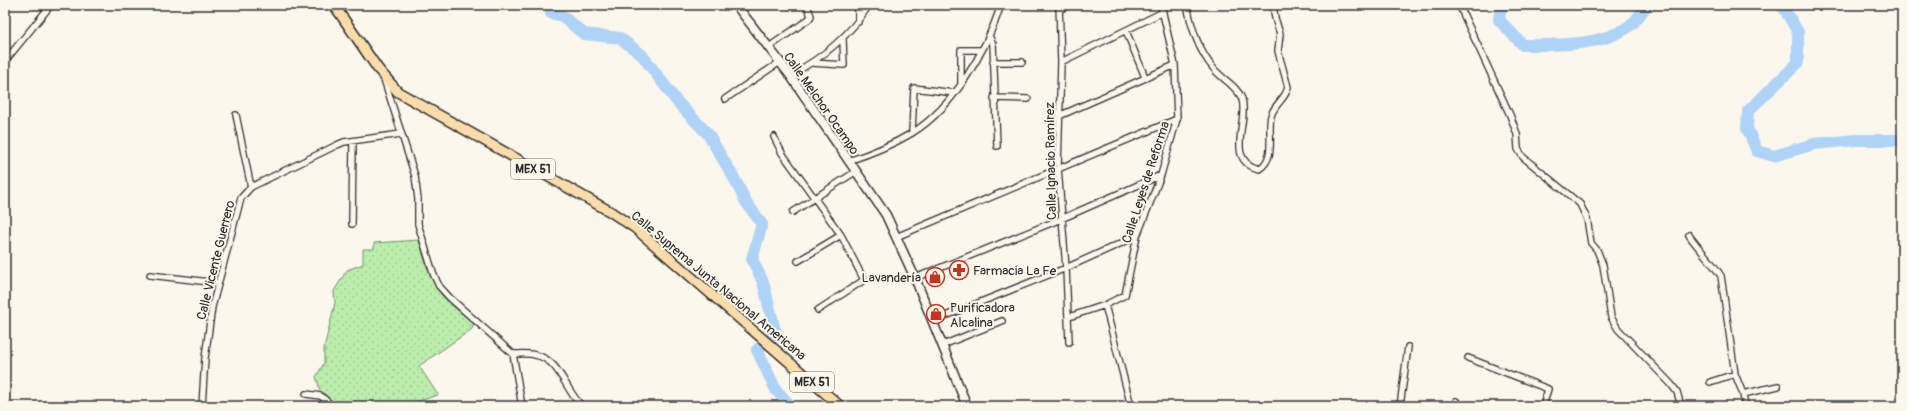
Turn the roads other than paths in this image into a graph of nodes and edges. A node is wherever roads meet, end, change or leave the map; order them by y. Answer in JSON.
{"nodes":[{"id":1,"x":51,"y":5,"type":"edge"},
{"id":2,"x":334,"y":5,"type":"edge"},
{"id":3,"x":736,"y":5,"type":"edge"},
{"id":4,"x":807,"y":5,"type":"edge"},
{"id":5,"x":858,"y":5,"type":"edge"},
{"id":6,"x":869,"y":5,"type":"edge"},
{"id":7,"x":1001,"y":5,"type":"edge"},
{"id":8,"x":1069,"y":5,"type":"edge"},
{"id":9,"x":1161,"y":5,"type":"edge"},
{"id":10,"x":1187,"y":5,"type":"edge"},
{"id":11,"x":1274,"y":5,"type":"edge"},
{"id":12,"x":1459,"y":5,"type":"edge"},
{"id":13,"x":1059,"y":8,"type":"edge"},
{"id":14,"x":1163,"y":12,"type":"junction"},
{"id":15,"x":858,"y":23,"type":"junction"},
{"id":16,"x":1126,"y":31,"type":"junction"},
{"id":17,"x":989,"y":36,"type":"junction"},
{"id":18,"x":843,"y":40,"type":"junction"},
{"id":19,"x":769,"y":47,"type":"junction"},
{"id":20,"x":982,"y":50,"type":"junction"},
{"id":21,"x":5,"y":61,"type":"edge"},
{"id":22,"x":780,"y":62,"type":"junction"},
{"id":23,"x":993,"y":62,"type":"junction"},
{"id":24,"x":1022,"y":62,"type":"dead end"},
{"id":25,"x":1061,"y":62,"type":"junction"},
{"id":26,"x":812,"y":63,"type":"junction"},
{"id":27,"x":1175,"y":65,"type":"junction"},
{"id":28,"x":790,"y":75,"type":"junction"},
{"id":29,"x":1145,"y":77,"type":"junction"},
{"id":30,"x":384,"y":78,"type":"junction"},
{"id":31,"x":962,"y":83,"type":"junction"},
{"id":32,"x":954,"y":93,"type":"junction"},
{"id":33,"x":994,"y":98,"type":"junction"},
{"id":34,"x":725,"y":99,"type":"dead end"},
{"id":35,"x":1028,"y":99,"type":"dead end"},
{"id":36,"x":236,"y":115,"type":"dead end"},
{"id":37,"x":1059,"y":116,"type":"junction"},
{"id":38,"x":1177,"y":118,"type":"junction"},
{"id":39,"x":912,"y":132,"type":"junction"},
{"id":40,"x":401,"y":134,"type":"junction"},
{"id":41,"x":774,"y":137,"type":"dead end"},
{"id":42,"x":353,"y":142,"type":"junction"},
{"id":43,"x":997,"y":146,"type":"dead end"},
{"id":44,"x":848,"y":161,"type":"junction"},
{"id":45,"x":1058,"y":168,"type":"junction"},
{"id":46,"x":856,"y":172,"type":"junction"},
{"id":47,"x":1161,"y":175,"type":"junction"},
{"id":48,"x":251,"y":187,"type":"junction"},
{"id":49,"x":814,"y":198,"type":"junction"},
{"id":50,"x":793,"y":212,"type":"dead end"},
{"id":51,"x":1061,"y":219,"type":"junction"},
{"id":52,"x":352,"y":224,"type":"dead end"},
{"id":53,"x":841,"y":235,"type":"junction"},
{"id":54,"x":1137,"y":236,"type":"junction"},
{"id":55,"x":1689,"y":236,"type":"dead end"},
{"id":56,"x":896,"y":237,"type":"junction"},
{"id":57,"x":798,"y":261,"type":"dead end"},
{"id":58,"x":1066,"y":268,"type":"junction"},
{"id":59,"x":150,"y":275,"type":"dead end"},
{"id":60,"x":915,"y":278,"type":"junction"},
{"id":61,"x":218,"y":283,"type":"junction"},
{"id":62,"x":1105,"y":304,"type":"junction"},
{"id":63,"x":818,"y":310,"type":"dead end"},
{"id":64,"x":1069,"y":318,"type":"junction"},
{"id":65,"x":933,"y":320,"type":"junction"},
{"id":66,"x":1002,"y":321,"type":"dead end"},
{"id":67,"x":1069,"y":342,"type":"dead end"},
{"id":68,"x":943,"y":345,"type":"junction"},
{"id":69,"x":1408,"y":347,"type":"dead end"},
{"id":70,"x":513,"y":354,"type":"junction"},
{"id":71,"x":1468,"y":358,"type":"dead end"},
{"id":72,"x":1735,"y":374,"type":"junction"},
{"id":73,"x":1710,"y":382,"type":"dead end"},
{"id":74,"x":1778,"y":386,"type":"dead end"},
{"id":75,"x":306,"y":394,"type":"dead end"},
{"id":76,"x":1743,"y":394,"type":"junction"},
{"id":77,"x":202,"y":406,"type":"edge"},
{"id":78,"x":332,"y":406,"type":"edge"},
{"id":79,"x":522,"y":406,"type":"edge"},
{"id":80,"x":582,"y":406,"type":"edge"},
{"id":81,"x":840,"y":406,"type":"edge"},
{"id":82,"x":967,"y":406,"type":"edge"},
{"id":83,"x":1131,"y":406,"type":"edge"},
{"id":84,"x":1400,"y":406,"type":"edge"},
{"id":85,"x":1543,"y":406,"type":"edge"},
{"id":86,"x":1681,"y":406,"type":"edge"},
{"id":87,"x":1745,"y":406,"type":"edge"}],
"edges":[{"from":1,"to":21,"type":"street"},
{"from":2,"to":30,"type":"main road","name":"Calle Suprema Junta Nacional Americana","number":"MEX 51"},
{"from":3,"to":19,"type":"street","name":"Calle Melchor Ocampo"},
{"from":4,"to":19,"type":"street","name":"Calle Melchor Ocampo"},
{"from":5,"to":15,"type":"street"},
{"from":6,"to":15,"type":"street"},
{"from":7,"to":17,"type":"street"},
{"from":8,"to":13,"type":"street"},
{"from":9,"to":14,"type":"street","name":"Calle Leyes de Reforma"},
{"from":10,"to":11,"type":"street"},
{"from":12,"to":86,"type":"street"},
{"from":13,"to":25,"type":"street","name":"Calle Ignacio Ramírez"},
{"from":14,"to":16,"type":"street"},
{"from":14,"to":27,"type":"street","name":"Calle Leyes de Reforma"},
{"from":15,"to":18,"type":"street"},
{"from":16,"to":25,"type":"street"},
{"from":16,"to":29,"type":"street"},
{"from":17,"to":20,"type":"street"},
{"from":17,"to":23,"type":"street"},
{"from":18,"to":26,"type":"street"},
{"from":18,"to":26,"type":"street"},
{"from":19,"to":22,"type":"street","name":"Calle Melchor Ocampo"},
{"from":20,"to":31,"type":"street"},
{"from":20,"to":31,"type":"street"},
{"from":22,"to":28,"type":"street","name":"Calle Melchor Ocampo"},
{"from":22,"to":34,"type":"street"},
{"from":23,"to":24,"type":"street"},
{"from":23,"to":33,"type":"street"},
{"from":25,"to":37,"type":"street","name":"Calle Ignacio Ramírez"},
{"from":26,"to":28,"type":"street"},
{"from":27,"to":29,"type":"street"},
{"from":27,"to":38,"type":"street","name":"Calle Leyes de Reforma"},
{"from":28,"to":44,"type":"street","name":"Calle Melchor Ocampo"},
{"from":29,"to":37,"type":"street"},
{"from":30,"to":40,"type":"street"},
{"from":30,"to":81,"type":"main road","name":"Calle Suprema Junta Nacional Americana","number":"MEX 51"},
{"from":31,"to":32,"type":"street"},
{"from":32,"to":39,"type":"street"},
{"from":32,"to":39,"type":"street"},
{"from":33,"to":35,"type":"street"},
{"from":33,"to":43,"type":"street"},
{"from":36,"to":48,"type":"street"},
{"from":37,"to":45,"type":"street","name":"Calle Ignacio Ramírez"},
{"from":38,"to":45,"type":"street"},
{"from":38,"to":47,"type":"street","name":"Calle Leyes de Reforma"},
{"from":39,"to":44,"type":"street"},
{"from":40,"to":42,"type":"street","name":"Calle Vicente Guerrero"},
{"from":40,"to":70,"type":"street"},
{"from":41,"to":49,"type":"street"},
{"from":42,"to":48,"type":"street","name":"Calle Vicente Guerrero"},
{"from":42,"to":52,"type":"street"},
{"from":44,"to":46,"type":"street","name":"Calle Melchor Ocampo"},
{"from":45,"to":51,"type":"street","name":"Calle Ignacio Ramírez"},
{"from":45,"to":56,"type":"street"},
{"from":46,"to":49,"type":"street","name":"Calle Melchor Ocampo"},
{"from":46,"to":56,"type":"street","name":"Calle Melchor Ocampo"},
{"from":47,"to":51,"type":"street"},
{"from":47,"to":54,"type":"street","name":"Calle Leyes de Reforma"},
{"from":48,"to":61,"type":"street","name":"Calle Vicente Guerrero"},
{"from":49,"to":50,"type":"street","name":"Calle Melchor Ocampo"},
{"from":49,"to":53,"type":"street"},
{"from":51,"to":58,"type":"street","name":"Calle Ignacio Ramírez"},
{"from":51,"to":60,"type":"street"},
{"from":53,"to":57,"type":"street"},
{"from":53,"to":63,"type":"street"},
{"from":54,"to":58,"type":"street"},
{"from":54,"to":62,"type":"street","name":"Calle Leyes de Reforma"},
{"from":55,"to":72,"type":"street"},
{"from":56,"to":60,"type":"street","name":"Calle Melchor Ocampo"},
{"from":58,"to":64,"type":"street","name":"Calle Ignacio Ramírez"},
{"from":58,"to":65,"type":"street"},
{"from":59,"to":61,"type":"street"},
{"from":60,"to":65,"type":"street","name":"Calle Melchor Ocampo"},
{"from":61,"to":77,"type":"street","name":"Calle Vicente Guerrero"},
{"from":62,"to":64,"type":"street"},
{"from":62,"to":83,"type":"street"},
{"from":64,"to":67,"type":"street","name":"Calle Ignacio Ramírez"},
{"from":65,"to":68,"type":"street","name":"Calle Melchor Ocampo"},
{"from":66,"to":68,"type":"street"},
{"from":68,"to":82,"type":"street","name":"Calle Melchor Ocampo"},
{"from":69,"to":84,"type":"street"},
{"from":70,"to":79,"type":"street"},
{"from":70,"to":80,"type":"street"},
{"from":71,"to":85,"type":"street"},
{"from":72,"to":73,"type":"street"},
{"from":72,"to":76,"type":"street"},
{"from":74,"to":76,"type":"street"},
{"from":75,"to":78,"type":"street"},
{"from":76,"to":87,"type":"street"}]}
